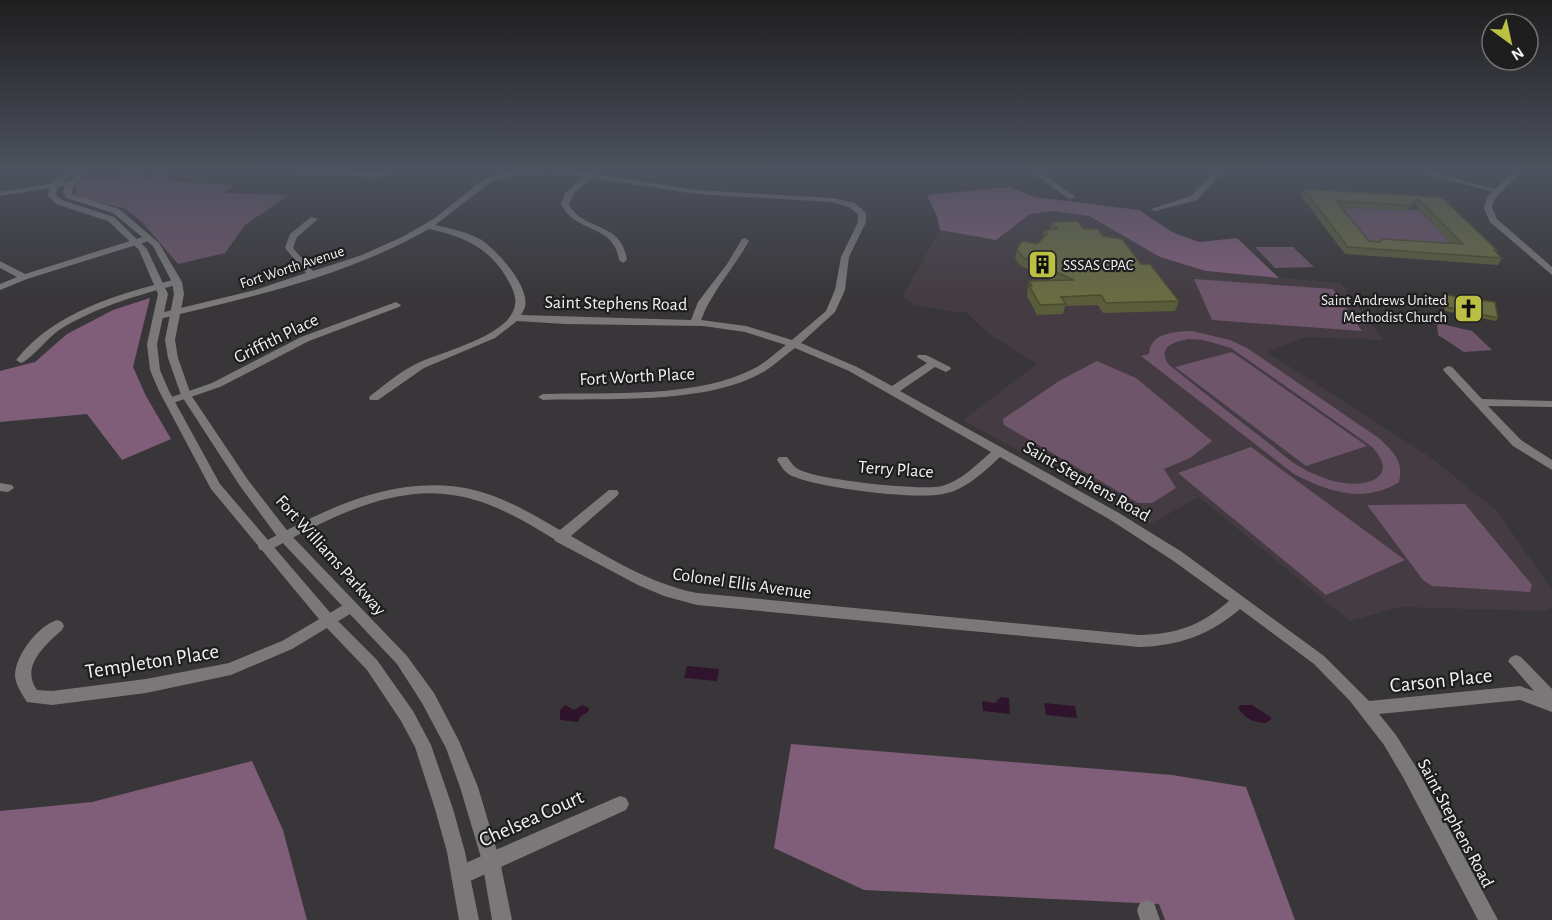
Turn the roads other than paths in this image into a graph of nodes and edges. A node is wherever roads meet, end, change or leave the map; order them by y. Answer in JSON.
{"nodes":[{"id":1,"x":92,"y":211,"type":"edge"},
{"id":2,"x":116,"y":211,"type":"edge"},
{"id":3,"x":452,"y":211,"type":"edge"},
{"id":4,"x":570,"y":211,"type":"edge"},
{"id":5,"x":860,"y":211,"type":"edge"},
{"id":6,"x":1490,"y":211,"type":"edge"},
{"id":7,"x":314,"y":219,"type":"dead end"},
{"id":8,"x":429,"y":226,"type":"junction"},
{"id":9,"x":143,"y":240,"type":"junction"},
{"id":10,"x":745,"y":241,"type":"dead end"},
{"id":11,"x":623,"y":260,"type":"dead end"},
{"id":12,"x":0,"y":264,"type":"edge"},
{"id":13,"x":1552,"y":272,"type":"edge"},
{"id":14,"x":312,"y":275,"type":"junction"},
{"id":15,"x":24,"y":277,"type":"junction"},
{"id":16,"x":157,"y":280,"type":"junction"},
{"id":17,"x":177,"y":282,"type":"junction"},
{"id":18,"x":0,"y":288,"type":"edge"},
{"id":19,"x":396,"y":305,"type":"dead end"},
{"id":20,"x":176,"y":313,"type":"junction"},
{"id":21,"x":159,"y":316,"type":"junction"},
{"id":22,"x":515,"y":318,"type":"junction"},
{"id":23,"x":695,"y":322,"type":"junction"},
{"id":24,"x":794,"y":344,"type":"junction"},
{"id":25,"x":922,"y":357,"type":"dead end"},
{"id":26,"x":21,"y":360,"type":"dead end"},
{"id":27,"x":934,"y":363,"type":"junction"},
{"id":28,"x":946,"y":369,"type":"dead end"},
{"id":29,"x":1448,"y":369,"type":"dead end"},
{"id":30,"x":892,"y":390,"type":"junction"},
{"id":31,"x":186,"y":395,"type":"junction"},
{"id":32,"x":543,"y":397,"type":"dead end"},
{"id":33,"x":374,"y":398,"type":"dead end"},
{"id":34,"x":170,"y":401,"type":"junction"},
{"id":35,"x":1479,"y":402,"type":"junction"},
{"id":36,"x":1552,"y":404,"type":"edge"},
{"id":37,"x":1000,"y":451,"type":"junction"},
{"id":38,"x":783,"y":460,"type":"dead end"},
{"id":39,"x":1552,"y":466,"type":"edge"},
{"id":40,"x":613,"y":493,"type":"dead end"},
{"id":41,"x":284,"y":536,"type":"junction"},
{"id":42,"x":560,"y":537,"type":"junction"},
{"id":43,"x":265,"y":547,"type":"junction"},
{"id":44,"x":1238,"y":602,"type":"junction"},
{"id":45,"x":350,"y":607,"type":"junction"},
{"id":46,"x":328,"y":620,"type":"junction"},
{"id":47,"x":57,"y":626,"type":"dead end"},
{"id":48,"x":1516,"y":661,"type":"dead end"},
{"id":49,"x":1529,"y":675,"type":"junction"},
{"id":50,"x":1520,"y":693,"type":"junction"},
{"id":51,"x":1552,"y":702,"type":"edge"},
{"id":52,"x":1367,"y":708,"type":"junction"},
{"id":53,"x":620,"y":804,"type":"dead end"},
{"id":54,"x":490,"y":861,"type":"junction"},
{"id":55,"x":461,"y":874,"type":"junction"},
{"id":56,"x":469,"y":920,"type":"edge"},
{"id":57,"x":502,"y":920,"type":"edge"},
{"id":58,"x":1488,"y":920,"type":"edge"}],
"edges":[{"from":1,"to":9,"type":"street"},
{"from":2,"to":9,"type":"street"},
{"from":3,"to":8,"type":"street","name":"Fort Worth Avenue"},
{"from":4,"to":11,"type":"street"},
{"from":5,"to":24,"type":"street","name":"Fort Worth Avenue"},
{"from":6,"to":13,"type":"street"},
{"from":7,"to":14,"type":"street"},
{"from":8,"to":14,"type":"street","name":"Fort Worth Avenue"},
{"from":8,"to":22,"type":"street"},
{"from":9,"to":15,"type":"street"},
{"from":9,"to":16,"type":"street"},
{"from":9,"to":17,"type":"street"},
{"from":10,"to":23,"type":"street"},
{"from":12,"to":15,"type":"street"},
{"from":14,"to":20,"type":"street","name":"Fort Worth Avenue"},
{"from":15,"to":18,"type":"street"},
{"from":16,"to":17,"type":"street"},
{"from":16,"to":21,"type":"street"},
{"from":16,"to":26,"type":"street"},
{"from":17,"to":20,"type":"street","name":"Fort Williams Parkway"},
{"from":19,"to":31,"type":"street","name":"Griffith Place"},
{"from":20,"to":21,"type":"street","name":"Fort Worth Avenue"},
{"from":20,"to":31,"type":"street","name":"Fort Williams Parkway"},
{"from":21,"to":34,"type":"street"},
{"from":22,"to":23,"type":"street","name":"Saint Stephens Road"},
{"from":22,"to":33,"type":"street"},
{"from":23,"to":24,"type":"street","name":"Saint Stephens Road"},
{"from":24,"to":30,"type":"street","name":"Saint Stephens Road"},
{"from":24,"to":32,"type":"street","name":"Fort Worth Place"},
{"from":25,"to":27,"type":"street"},
{"from":27,"to":28,"type":"street"},
{"from":27,"to":30,"type":"street"},
{"from":29,"to":35,"type":"street"},
{"from":30,"to":37,"type":"street","name":"Saint Stephens Road"},
{"from":31,"to":34,"type":"street","name":"Griffith Place"},
{"from":31,"to":41,"type":"street","name":"Fort Williams Parkway"},
{"from":34,"to":43,"type":"street"},
{"from":35,"to":36,"type":"street"},
{"from":35,"to":39,"type":"street"},
{"from":37,"to":38,"type":"street","name":"Terry Place"},
{"from":37,"to":44,"type":"street","name":"Saint Stephens Road"},
{"from":40,"to":42,"type":"street"},
{"from":41,"to":42,"type":"street","name":"Colonel Ellis Avenue"},
{"from":41,"to":43,"type":"street","name":"Colonel Ellis Avenue"},
{"from":41,"to":45,"type":"street","name":"Fort Williams Parkway"},
{"from":42,"to":44,"type":"street","name":"Colonel Ellis Avenue"},
{"from":43,"to":46,"type":"street"},
{"from":44,"to":52,"type":"street","name":"Saint Stephens Road"},
{"from":45,"to":46,"type":"street","name":"Templeton Place"},
{"from":45,"to":54,"type":"street","name":"Fort Williams Parkway"},
{"from":46,"to":47,"type":"street","name":"Templeton Place"},
{"from":46,"to":55,"type":"street"},
{"from":48,"to":49,"type":"street","name":"Carson Place"},
{"from":49,"to":50,"type":"street"},
{"from":49,"to":51,"type":"street","name":"Carson Place"},
{"from":50,"to":51,"type":"street","name":"Carson Place"},
{"from":50,"to":52,"type":"street","name":"Carson Place"},
{"from":52,"to":58,"type":"street","name":"Saint Stephens Road"},
{"from":53,"to":54,"type":"street","name":"Chelsea Court"},
{"from":54,"to":55,"type":"street","name":"Chelsea Court"},
{"from":54,"to":57,"type":"street","name":"Fort Williams Parkway"},
{"from":55,"to":56,"type":"street"}]}
